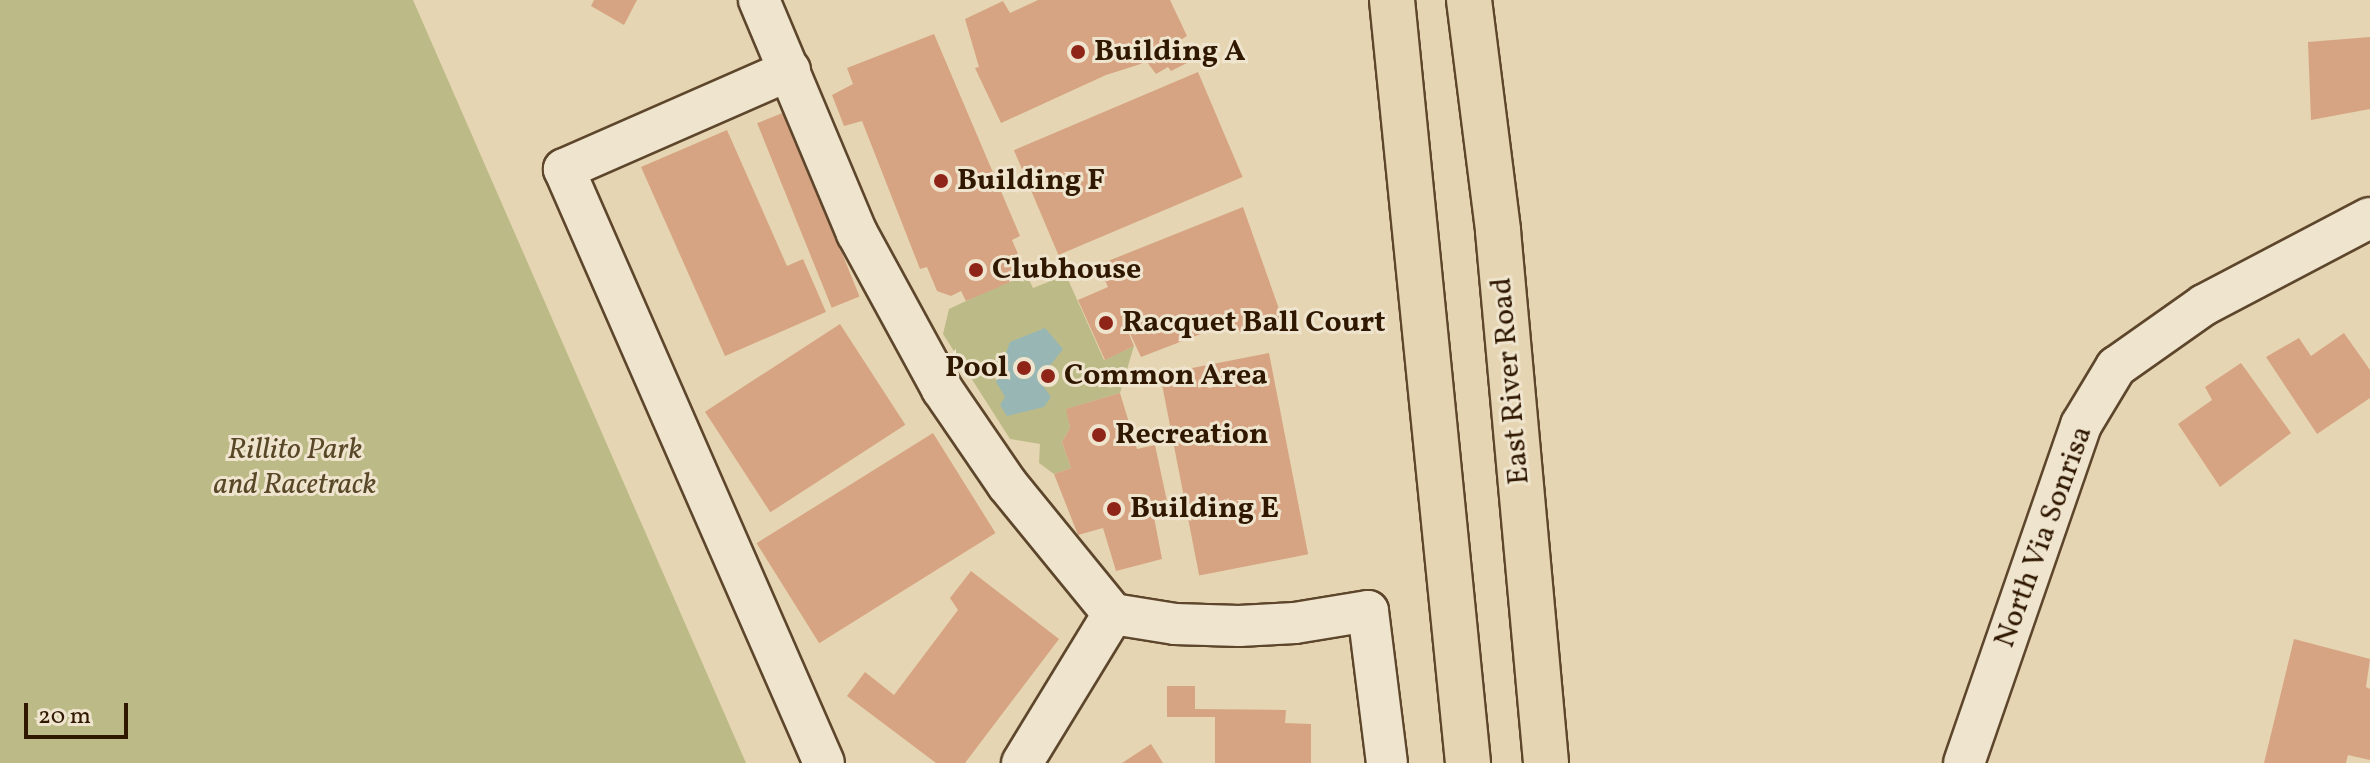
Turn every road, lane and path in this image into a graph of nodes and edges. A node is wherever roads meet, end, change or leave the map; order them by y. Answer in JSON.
{"nodes":[{"id":1,"x":759,"y":0,"type":"edge"},
{"id":2,"x":1392,"y":0,"type":"edge"},
{"id":3,"x":1469,"y":0,"type":"edge"},
{"id":4,"x":790,"y":70,"type":"junction"},
{"id":5,"x":2370,"y":218,"type":"edge"},
{"id":6,"x":1113,"y":614,"type":"junction"},
{"id":7,"x":824,"y":763,"type":"edge"},
{"id":8,"x":1022,"y":763,"type":"edge"},
{"id":9,"x":1387,"y":763,"type":"edge"},
{"id":10,"x":1468,"y":763,"type":"edge"},
{"id":11,"x":1546,"y":763,"type":"edge"},
{"id":12,"x":1964,"y":763,"type":"edge"}],
"edges":[{"from":1,"to":4,"type":"street"},
{"from":2,"to":10,"type":"main road"},
{"from":3,"to":11,"type":"main road","name":"East River Road"},
{"from":4,"to":6,"type":"street"},
{"from":4,"to":7,"type":"street"},
{"from":5,"to":12,"type":"street","name":"North Via Sonrisa"},
{"from":6,"to":8,"type":"street"},
{"from":6,"to":9,"type":"street"}]}
